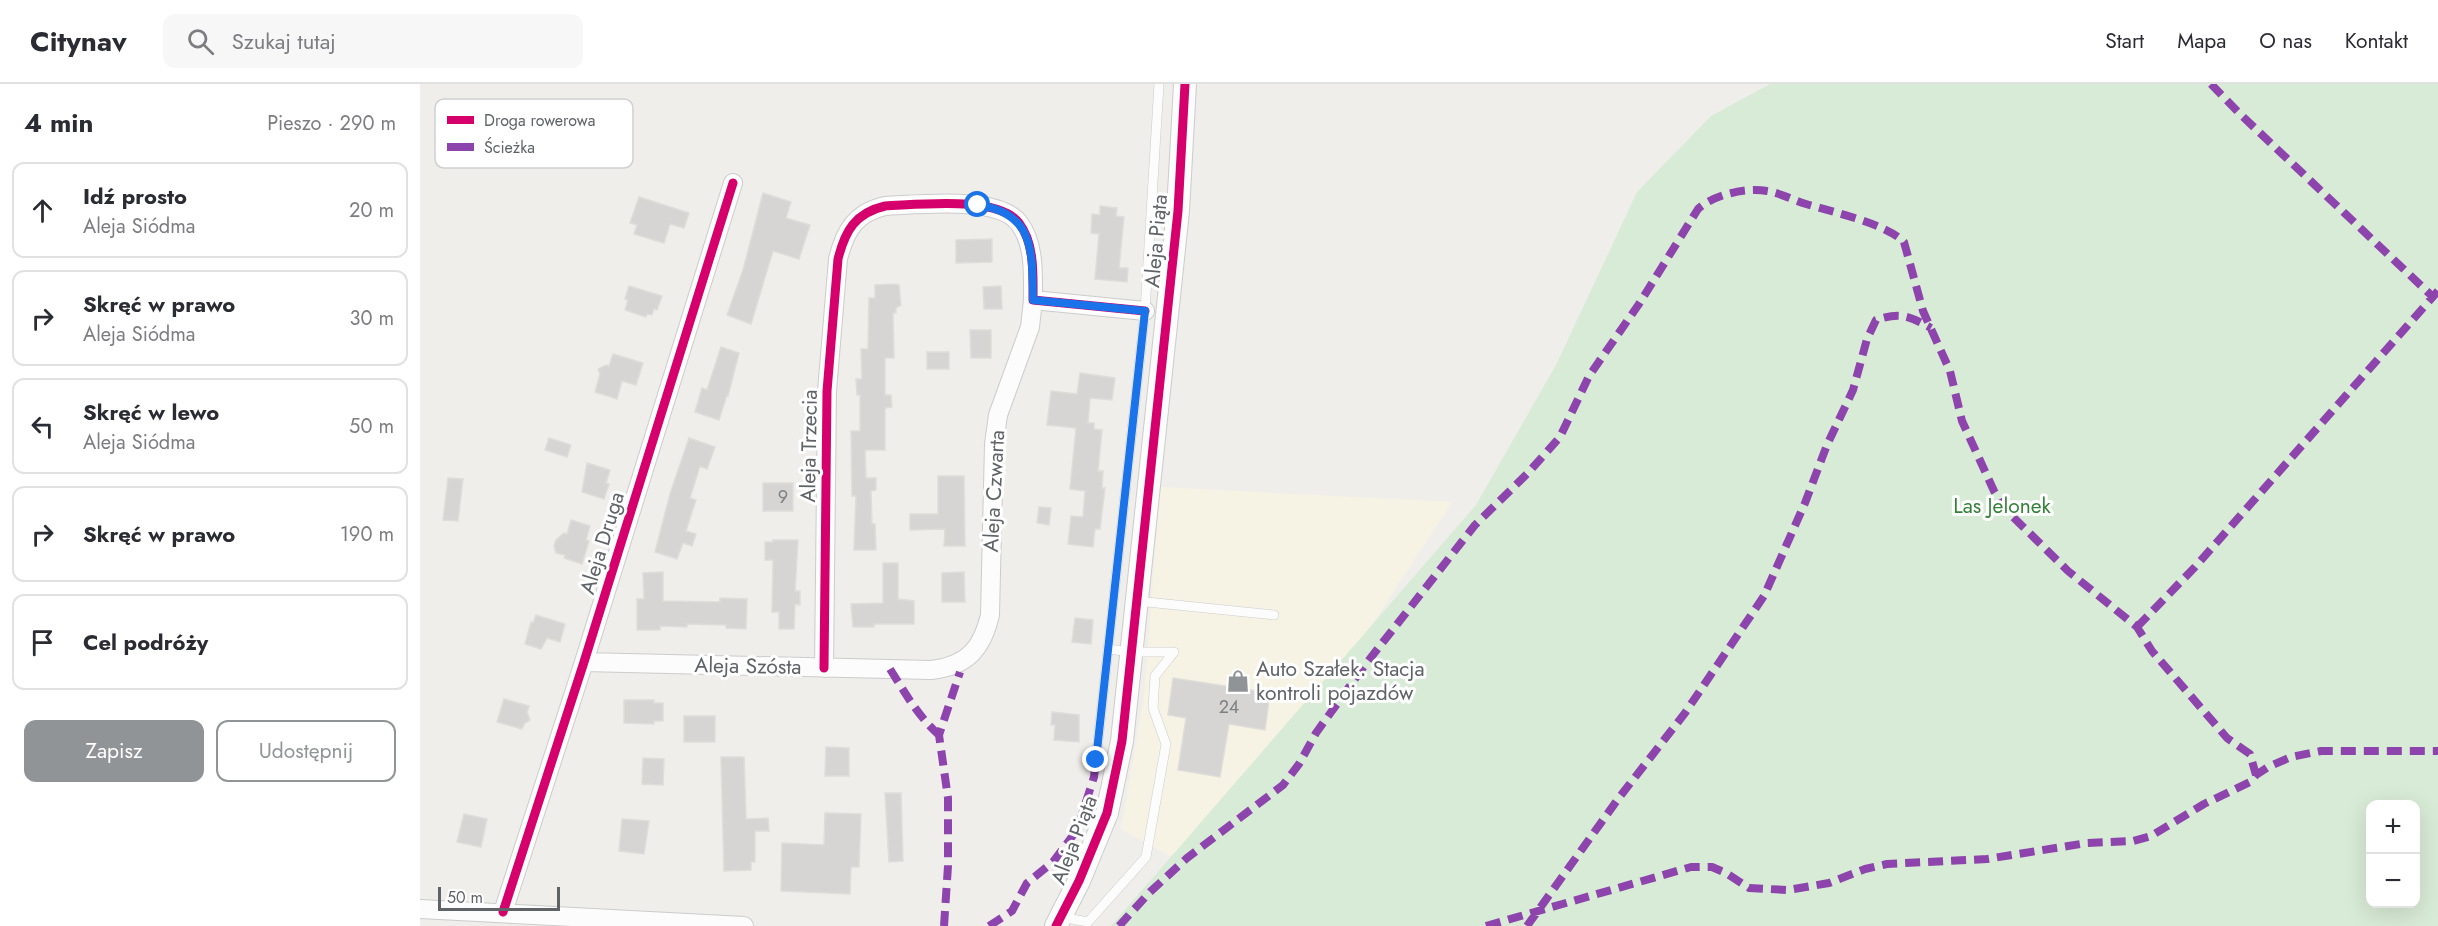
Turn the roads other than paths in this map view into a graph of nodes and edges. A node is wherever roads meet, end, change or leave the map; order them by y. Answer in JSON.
{"nodes":[{"id":1,"x":1159,"y":84,"type":"edge"},
{"id":2,"x":1185,"y":84,"type":"edge"},
{"id":3,"x":733,"y":183,"type":"dead end"},
{"id":4,"x":848,"y":227,"type":"joint"},
{"id":5,"x":1033,"y":300,"type":"junction"},
{"id":6,"x":1145,"y":311,"type":"junction"},
{"id":7,"x":1137,"y":601,"type":"junction"},
{"id":8,"x":1274,"y":615,"type":"dead end"},
{"id":9,"x":977,"y":648,"type":"joint"},
{"id":10,"x":1108,"y":649,"type":"junction"},
{"id":11,"x":1132,"y":652,"type":"junction"},
{"id":12,"x":584,"y":662,"type":"junction"},
{"id":13,"x":824,"y":668,"type":"junction"},
{"id":14,"x":1096,"y":760,"type":"dead end"},
{"id":15,"x":420,"y":909,"type":"edge"},
{"id":16,"x":503,"y":912,"type":"junction"},
{"id":17,"x":1059,"y":921,"type":"edge"},
{"id":18,"x":744,"y":926,"type":"edge"}],
"edges":[{"from":1,"to":6,"type":"lane"},
{"from":2,"to":7,"type":"street","name":"Aleja Piąta"},
{"from":3,"to":12,"type":"street","name":"Aleja Druga"},
{"from":4,"to":5,"type":"street","name":"Aleja Czwarta"},
{"from":4,"to":13,"type":"street","name":"Aleja Trzecia"},
{"from":5,"to":6,"type":"street"},
{"from":5,"to":9,"type":"street","name":"Aleja Czwarta"},
{"from":6,"to":10,"type":"lane"},
{"from":7,"to":8,"type":"lane"},
{"from":7,"to":11,"type":"street","name":"Aleja Piąta"},
{"from":9,"to":13,"type":"street","name":"Aleja Szósta"},
{"from":10,"to":11,"type":"lane"},
{"from":10,"to":14,"type":"lane"},
{"from":11,"to":17,"type":"street","name":"Aleja Piąta"},
{"from":11,"to":17,"type":"lane"},
{"from":12,"to":13,"type":"street","name":"Aleja Szósta"},
{"from":12,"to":16,"type":"street","name":"Aleja Druga"},
{"from":15,"to":16,"type":"street"},
{"from":16,"to":18,"type":"street"}]}
